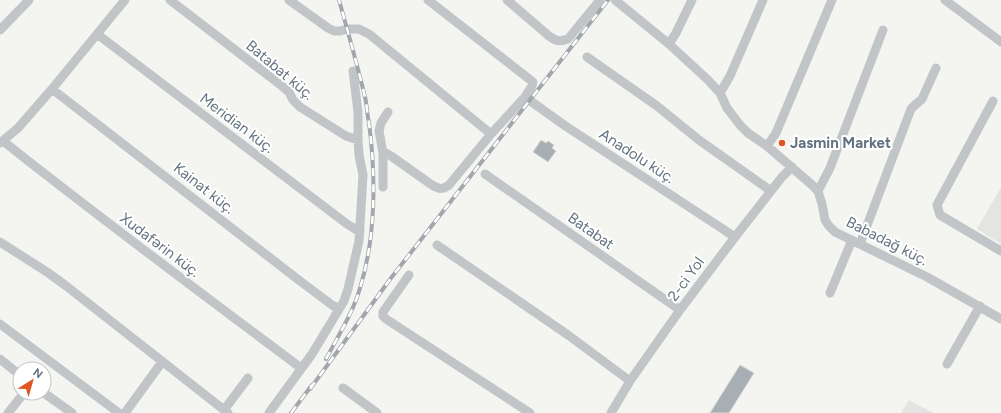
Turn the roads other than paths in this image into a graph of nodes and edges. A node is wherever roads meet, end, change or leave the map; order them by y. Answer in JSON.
{"nodes":[{"id":1,"x":29,"y":0,"type":"edge"},
{"id":2,"x":125,"y":0,"type":"edge"},
{"id":3,"x":170,"y":0,"type":"edge"},
{"id":4,"x":289,"y":0,"type":"edge"},
{"id":5,"x":428,"y":0,"type":"edge"},
{"id":6,"x":507,"y":0,"type":"edge"},
{"id":7,"x":600,"y":0,"type":"edge"},
{"id":8,"x":615,"y":0,"type":"edge"},
{"id":9,"x":692,"y":0,"type":"edge"},
{"id":10,"x":763,"y":0,"type":"edge"},
{"id":11,"x":832,"y":0,"type":"edge"},
{"id":12,"x":945,"y":0,"type":"edge"},
{"id":13,"x":0,"y":30,"type":"edge"},
{"id":14,"x":883,"y":30,"type":"dead end"},
{"id":15,"x":97,"y":34,"type":"junction"},
{"id":16,"x":1001,"y":42,"type":"edge"},
{"id":17,"x":669,"y":44,"type":"junction"},
{"id":18,"x":588,"y":57,"type":"dead end"},
{"id":19,"x":936,"y":68,"type":"dead end"},
{"id":20,"x":353,"y":71,"type":"dead end"},
{"id":21,"x":52,"y":89,"type":"junction"},
{"id":22,"x":720,"y":93,"type":"junction"},
{"id":23,"x":525,"y":98,"type":"junction"},
{"id":24,"x":993,"y":101,"type":"dead end"},
{"id":25,"x":388,"y":112,"type":"dead end"},
{"id":26,"x":491,"y":134,"type":"junction"},
{"id":27,"x":358,"y":140,"type":"junction"},
{"id":28,"x":1,"y":142,"type":"edge"},
{"id":29,"x":768,"y":146,"type":"junction"},
{"id":30,"x":383,"y":153,"type":"junction"},
{"id":31,"x":792,"y":167,"type":"junction"},
{"id":32,"x":485,"y":174,"type":"dead end"},
{"id":33,"x":383,"y":187,"type":"dead end"},
{"id":34,"x":771,"y":191,"type":"junction"},
{"id":35,"x":818,"y":191,"type":"junction"},
{"id":36,"x":360,"y":231,"type":"junction"},
{"id":37,"x":735,"y":236,"type":"junction"},
{"id":38,"x":0,"y":242,"type":"edge"},
{"id":39,"x":856,"y":242,"type":"junction"},
{"id":40,"x":437,"y":245,"type":"dead end"},
{"id":41,"x":1001,"y":251,"type":"edge"},
{"id":42,"x":410,"y":275,"type":"dead end"},
{"id":43,"x":830,"y":293,"type":"dead end"},
{"id":44,"x":980,"y":306,"type":"junction"},
{"id":45,"x":339,"y":309,"type":"junction"},
{"id":46,"x":680,"y":310,"type":"junction"},
{"id":47,"x":1001,"y":319,"type":"edge"},
{"id":48,"x":0,"y":324,"type":"edge"},
{"id":49,"x":0,"y":359,"type":"edge"},
{"id":50,"x":162,"y":362,"type":"junction"},
{"id":51,"x":947,"y":364,"type":"dead end"},
{"id":52,"x":301,"y":368,"type":"junction"},
{"id":53,"x":12,"y":369,"type":"edge"},
{"id":54,"x":248,"y":378,"type":"dead end"},
{"id":55,"x":630,"y":381,"type":"junction"},
{"id":56,"x":343,"y":388,"type":"dead end"},
{"id":57,"x":52,"y":399,"type":"edge"},
{"id":58,"x":18,"y":401,"type":"edge"},
{"id":59,"x":226,"y":411,"type":"edge"},
{"id":60,"x":8,"y":413,"type":"edge"},
{"id":61,"x":72,"y":413,"type":"edge"},
{"id":62,"x":119,"y":413,"type":"edge"},
{"id":63,"x":125,"y":413,"type":"edge"},
{"id":64,"x":269,"y":413,"type":"edge"},
{"id":65,"x":377,"y":413,"type":"edge"},
{"id":66,"x":530,"y":413,"type":"edge"},
{"id":67,"x":610,"y":413,"type":"edge"}],
"edges":[{"from":1,"to":13,"type":"street"},
{"from":2,"to":15,"type":"street"},
{"from":3,"to":27,"type":"street","name":"Batabat küç."},
{"from":4,"to":26,"type":"street"},
{"from":5,"to":23,"type":"street"},
{"from":6,"to":7,"type":"street"},
{"from":8,"to":17,"type":"street"},
{"from":9,"to":17,"type":"street"},
{"from":10,"to":22,"type":"street"},
{"from":11,"to":29,"type":"street"},
{"from":12,"to":16,"type":"street"},
{"from":14,"to":35,"type":"street"},
{"from":15,"to":21,"type":"street"},
{"from":15,"to":36,"type":"street","name":"Meridian küç."},
{"from":17,"to":22,"type":"street"},
{"from":18,"to":34,"type":"street"},
{"from":19,"to":39,"type":"street"},
{"from":20,"to":27,"type":"street"},
{"from":21,"to":28,"type":"street"},
{"from":21,"to":45,"type":"street","name":"Kainat küç."},
{"from":22,"to":29,"type":"street"},
{"from":23,"to":26,"type":"street"},
{"from":23,"to":37,"type":"street","name":"Anadolu küç."},
{"from":24,"to":41,"type":"street"},
{"from":25,"to":30,"type":"street"},
{"from":26,"to":30,"type":"street"},
{"from":27,"to":36,"type":"street"},
{"from":28,"to":52,"type":"street","name":"Xudafərin küç."},
{"from":29,"to":31,"type":"street"},
{"from":30,"to":33,"type":"street"},
{"from":31,"to":34,"type":"street","name":"2-ci Yol"},
{"from":31,"to":35,"type":"street"},
{"from":32,"to":46,"type":"street","name":"Batabat"},
{"from":34,"to":37,"type":"street","name":"2-ci Yol"},
{"from":35,"to":39,"type":"street","name":"Babadağ küç."},
{"from":36,"to":45,"type":"street"},
{"from":37,"to":46,"type":"street","name":"2-ci Yol"},
{"from":38,"to":50,"type":"street"},
{"from":39,"to":43,"type":"street"},
{"from":39,"to":44,"type":"street","name":"Babadağ küç."},
{"from":40,"to":55,"type":"street"},
{"from":42,"to":66,"type":"street"},
{"from":44,"to":47,"type":"street","name":"Babadağ küç."},
{"from":44,"to":51,"type":"street"},
{"from":45,"to":52,"type":"street"},
{"from":46,"to":55,"type":"street","name":"2-ci Yol"},
{"from":48,"to":62,"type":"street"},
{"from":49,"to":53,"type":"street"},
{"from":50,"to":59,"type":"street"},
{"from":50,"to":63,"type":"street"},
{"from":52,"to":64,"type":"street"},
{"from":54,"to":59,"type":"street"},
{"from":55,"to":67,"type":"street","name":"2-ci Yol"},
{"from":56,"to":65,"type":"street"},
{"from":57,"to":61,"type":"street"},
{"from":58,"to":60,"type":"street"}]}
